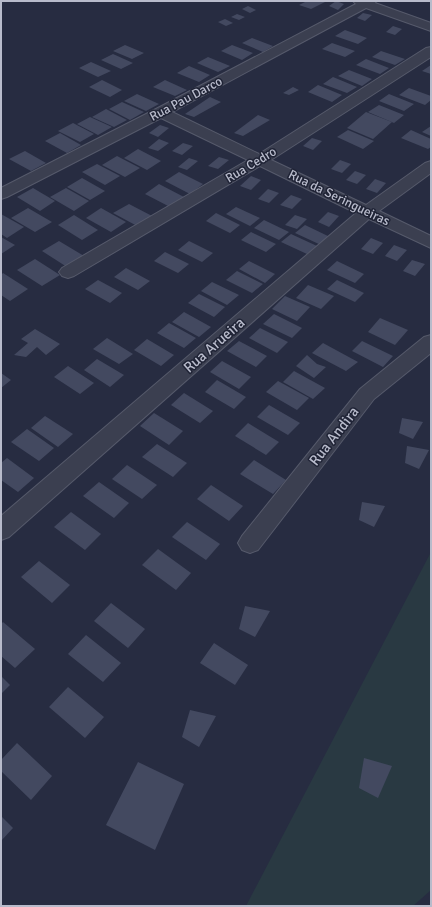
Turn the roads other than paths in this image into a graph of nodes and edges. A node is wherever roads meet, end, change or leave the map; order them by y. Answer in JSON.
{"nodes":[{"id":1,"x":365,"y":2,"type":"edge"},
{"id":2,"x":431,"y":27,"type":"edge"},
{"id":3,"x":431,"y":51,"type":"edge"},
{"id":4,"x":161,"y":112,"type":"junction"},
{"id":5,"x":260,"y":160,"type":"junction"},
{"id":6,"x":431,"y":166,"type":"edge"},
{"id":7,"x":1,"y":194,"type":"edge"},
{"id":8,"x":367,"y":212,"type":"junction"},
{"id":9,"x":431,"y":243,"type":"edge"},
{"id":10,"x":68,"y":272,"type":"dead end"},
{"id":11,"x":431,"y":342,"type":"edge"},
{"id":12,"x":1,"y":530,"type":"edge"},
{"id":13,"x":250,"y":543,"type":"dead end"}],
"edges":[{"from":1,"to":2,"type":"street"},
{"from":1,"to":4,"type":"street","name":"Rua Pau Darco"},
{"from":3,"to":5,"type":"street","name":"Rua Cedro"},
{"from":4,"to":5,"type":"street","name":"Rua da Seringueiras"},
{"from":4,"to":7,"type":"street","name":"Rua Pau Darco"},
{"from":5,"to":8,"type":"street","name":"Rua da Seringueiras"},
{"from":5,"to":10,"type":"street","name":"Rua Cedro"},
{"from":6,"to":8,"type":"street","name":"Rua Arueira"},
{"from":8,"to":9,"type":"street","name":"Rua da Seringueiras"},
{"from":8,"to":12,"type":"street","name":"Rua Arueira"},
{"from":11,"to":13,"type":"street","name":"Rua Andira"}]}
